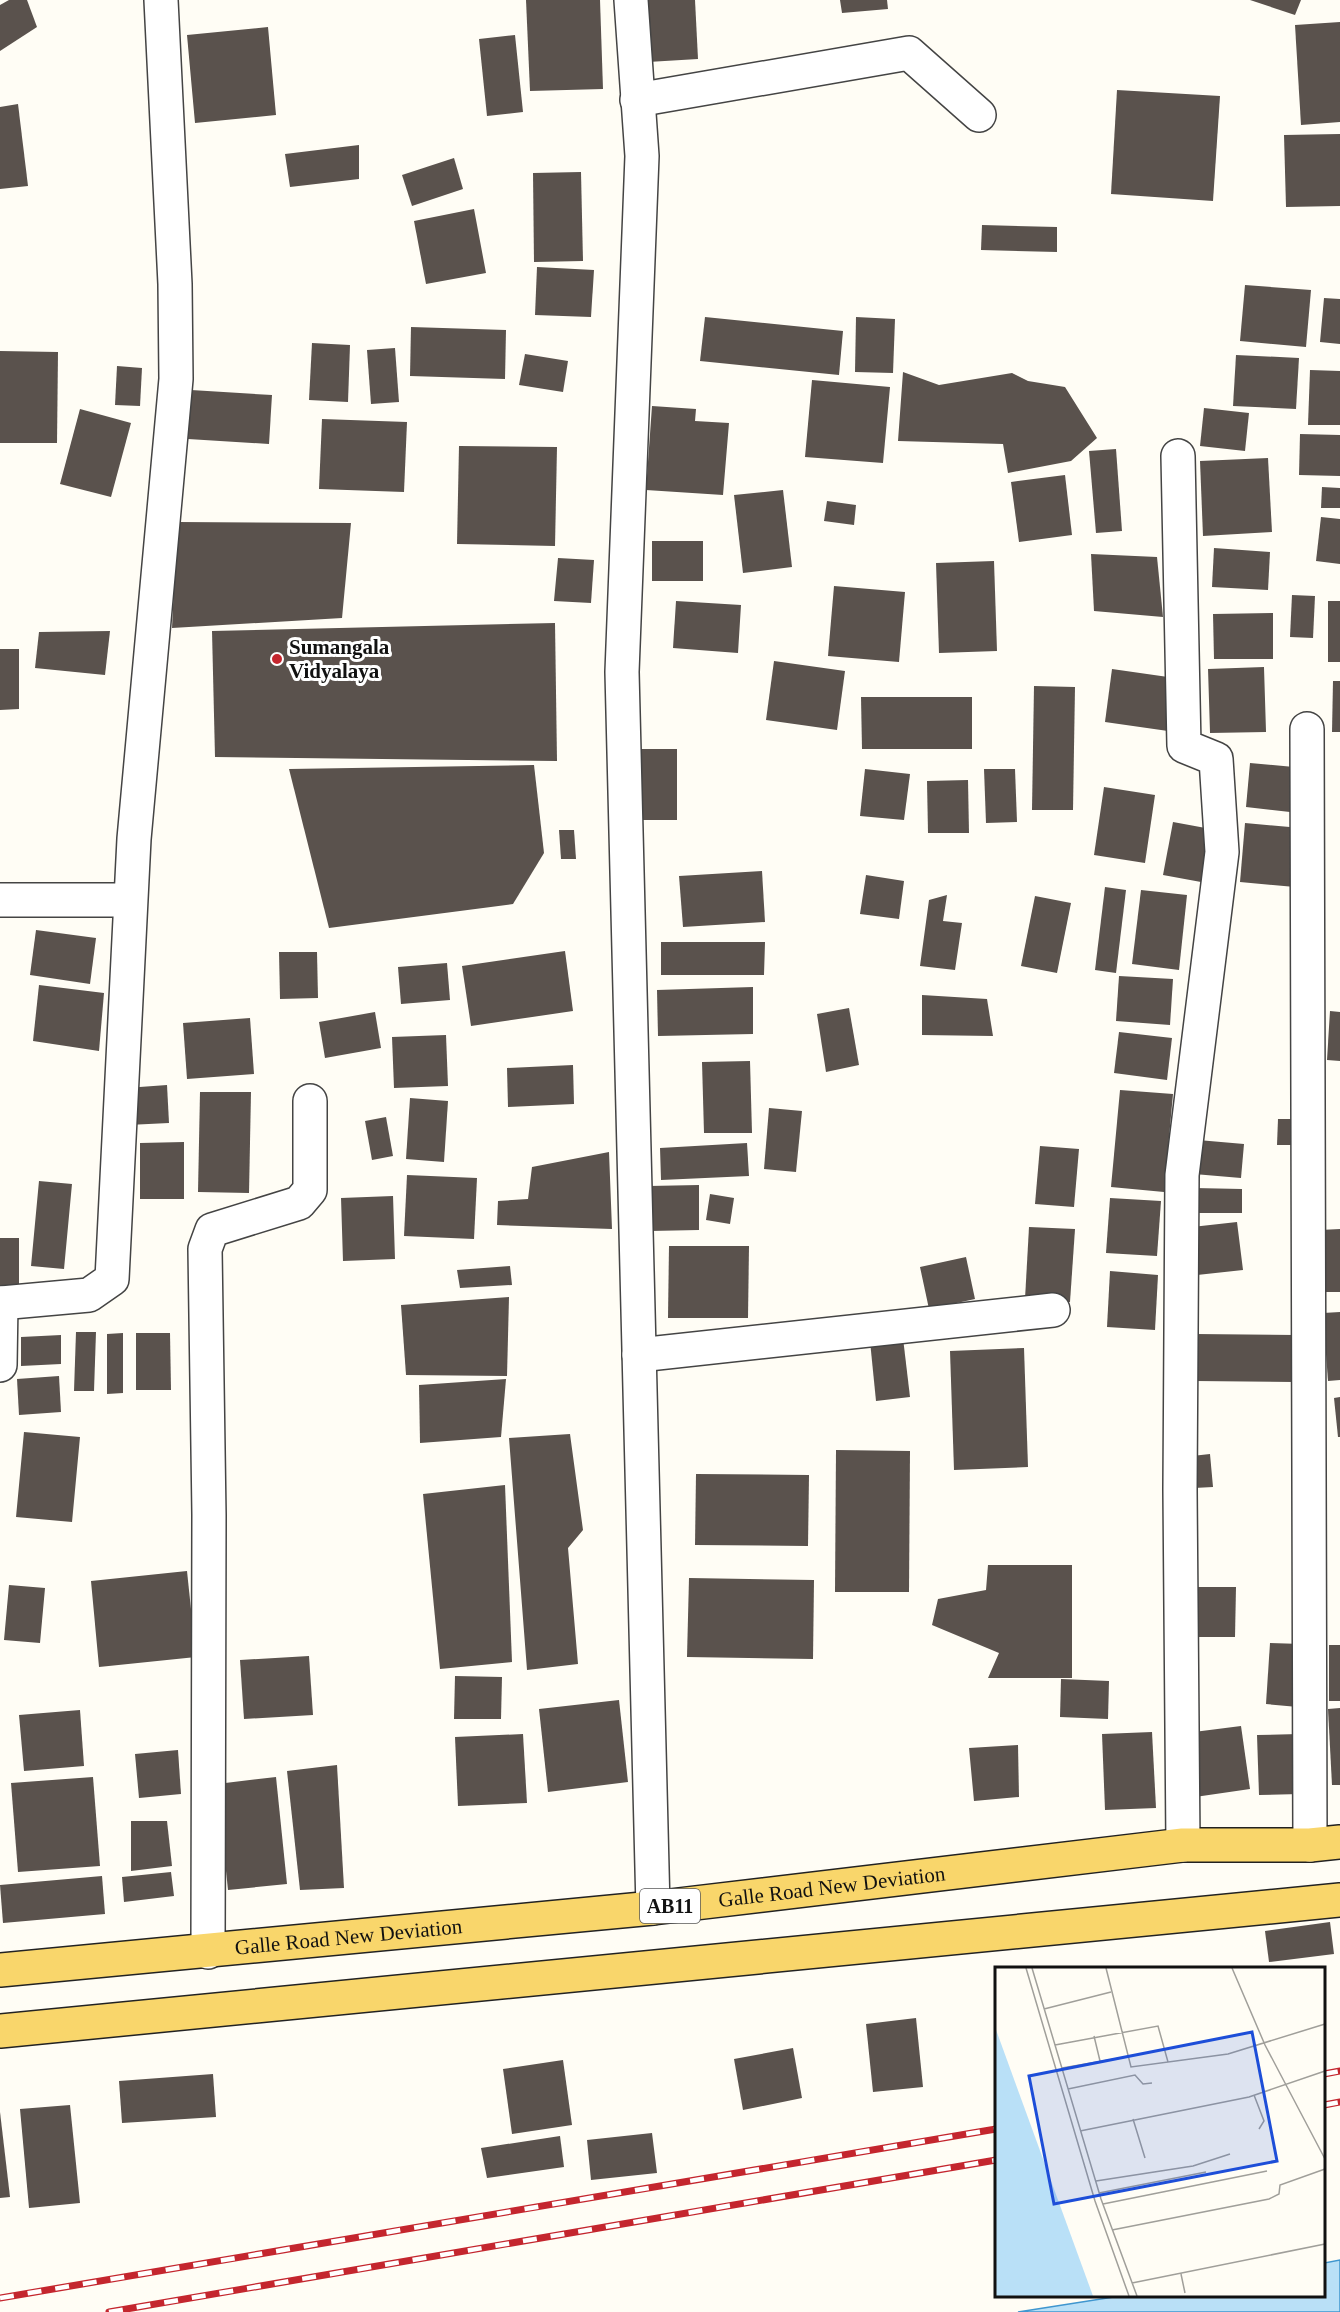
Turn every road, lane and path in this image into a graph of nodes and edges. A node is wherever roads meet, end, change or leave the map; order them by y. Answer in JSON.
{"nodes":[{"id":1,"x":161,"y":0,"type":"edge"},
{"id":2,"x":631,"y":0,"type":"edge"},
{"id":3,"x":637,"y":100,"type":"junction"},
{"id":4,"x":979,"y":115,"type":"dead end"},
{"id":5,"x":1178,"y":456,"type":"dead end"},
{"id":6,"x":1307,"y":729,"type":"dead end"},
{"id":7,"x":0,"y":900,"type":"edge"},
{"id":8,"x":130,"y":900,"type":"junction"},
{"id":9,"x":310,"y":1101,"type":"dead end"},
{"id":10,"x":0,"y":1303,"type":"edge"},
{"id":11,"x":1053,"y":1310,"type":"dead end"},
{"id":12,"x":639,"y":1355,"type":"junction"},
{"id":13,"x":0,"y":1365,"type":"edge"},
{"id":14,"x":1325,"y":1843,"type":"edge"},
{"id":15,"x":1183,"y":1845,"type":"junction"},
{"id":16,"x":1340,"y":1900,"type":"edge"},
{"id":17,"x":653,"y":1908,"type":"junction"},
{"id":18,"x":208,"y":1952,"type":"junction"},
{"id":19,"x":0,"y":1970,"type":"edge"},
{"id":20,"x":0,"y":2031,"type":"edge"}],
"edges":[{"from":1,"to":8,"type":"street"},
{"from":2,"to":3,"type":"street"},
{"from":3,"to":4,"type":"street"},
{"from":3,"to":12,"type":"street"},
{"from":5,"to":15,"type":"street"},
{"from":6,"to":14,"type":"street"},
{"from":7,"to":8,"type":"street"},
{"from":8,"to":10,"type":"street"},
{"from":9,"to":18,"type":"street"},
{"from":10,"to":13,"type":"street"},
{"from":11,"to":12,"type":"street"},
{"from":12,"to":17,"type":"street"},
{"from":14,"to":15,"type":"main road","name":"Galle Road New Deviation","number":"AB11"},
{"from":15,"to":17,"type":"main road","name":"Galle Road New Deviation","number":"AB11"},
{"from":16,"to":20,"type":"main road"},
{"from":17,"to":18,"type":"main road","name":"Galle Road New Deviation","number":"AB11"},
{"from":18,"to":19,"type":"main road","name":"Galle Road New Deviation","number":"AB11"}]}
